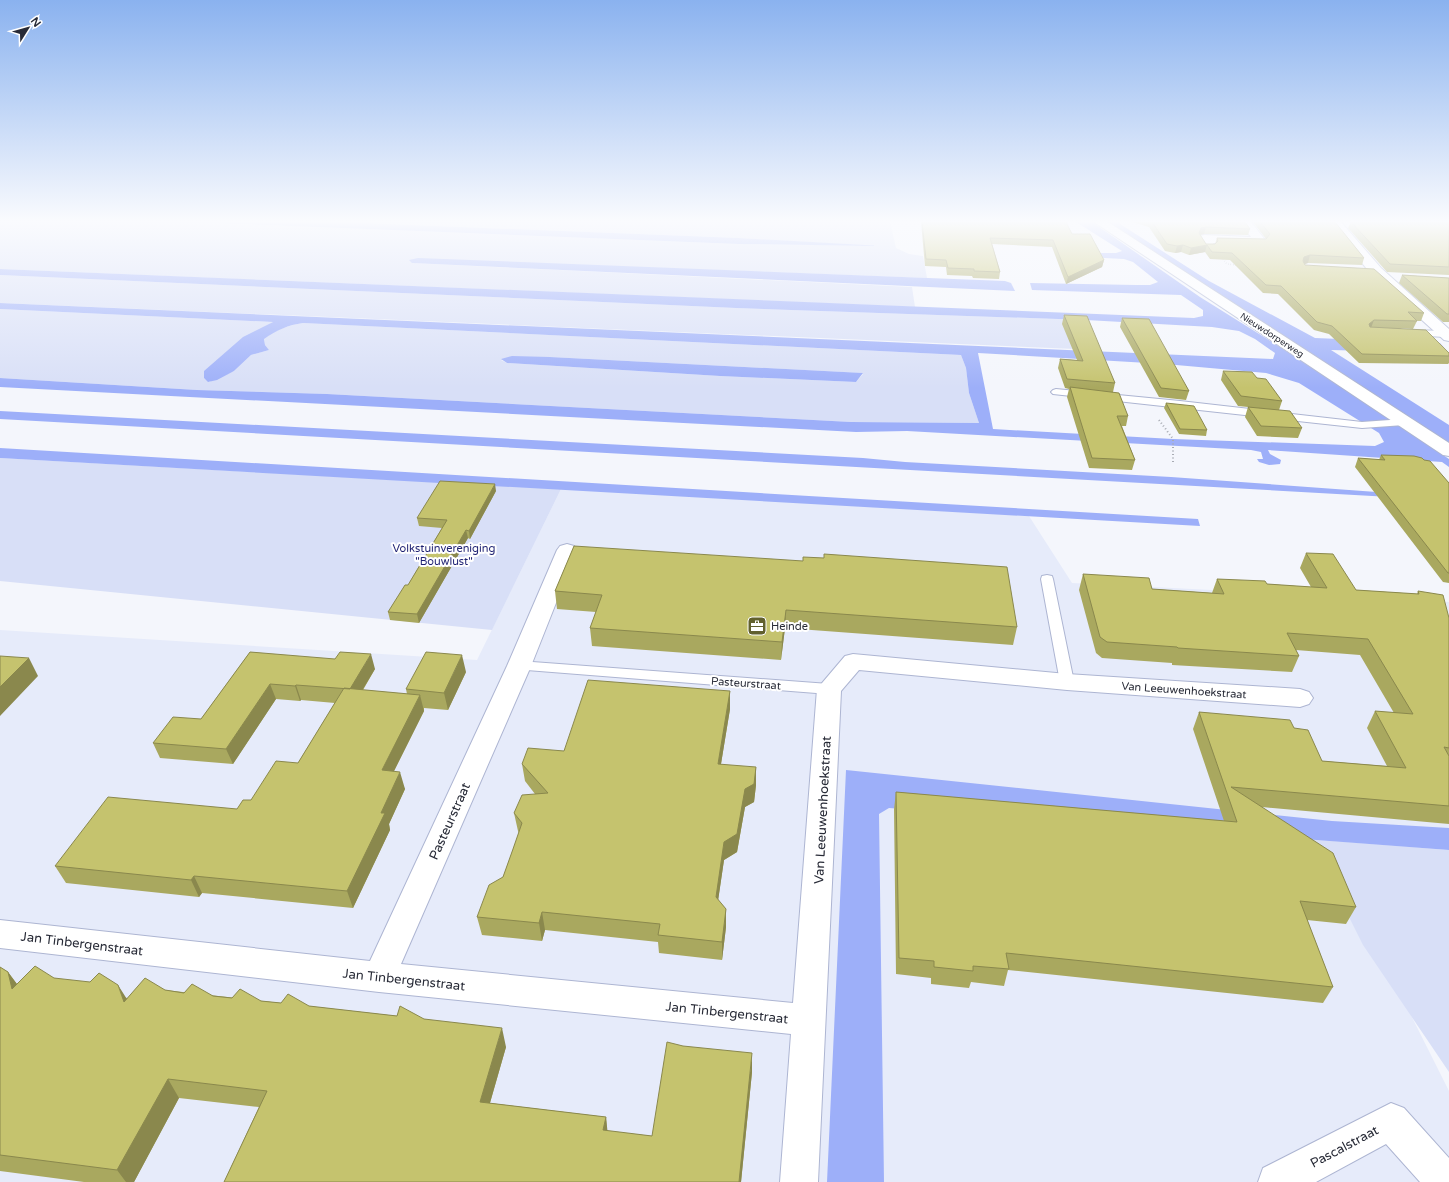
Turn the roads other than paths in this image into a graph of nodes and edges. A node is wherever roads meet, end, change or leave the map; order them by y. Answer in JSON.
{"nodes":[{"id":1,"x":1183,"y":277,"type":"edge"},
{"id":2,"x":1384,"y":277,"type":"edge"},
{"id":3,"x":1400,"y":277,"type":"edge"},
{"id":4,"x":1405,"y":278,"type":"edge"},
{"id":5,"x":1400,"y":333,"type":"edge"},
{"id":6,"x":1448,"y":335,"type":"edge"},
{"id":7,"x":1056,"y":392,"type":"dead end"},
{"id":8,"x":1400,"y":422,"type":"junction"},
{"id":9,"x":1449,"y":451,"type":"edge"},
{"id":10,"x":567,"y":550,"type":"dead end"},
{"id":11,"x":1047,"y":579,"type":"dead end"},
{"id":12,"x":519,"y":666,"type":"junction"},
{"id":13,"x":1067,"y":682,"type":"junction"},
{"id":14,"x":829,"y":689,"type":"junction"},
{"id":15,"x":1300,"y":698,"type":"dead end"},
{"id":16,"x":0,"y":934,"type":"edge"},
{"id":17,"x":379,"y":977,"type":"junction"},
{"id":18,"x":809,"y":1020,"type":"junction"},
{"id":19,"x":799,"y":1182,"type":"edge"},
{"id":20,"x":1277,"y":1182,"type":"edge"},
{"id":21,"x":1445,"y":1182,"type":"edge"}],
"edges":[{"from":1,"to":8,"type":"street","name":"Nieuwdorperweg"},
{"from":2,"to":6,"type":"street"},
{"from":3,"to":4,"type":"street"},
{"from":5,"to":6,"type":"lane"},
{"from":7,"to":8,"type":"lane"},
{"from":8,"to":9,"type":"street","name":"Nieuwdorperweg"},
{"from":10,"to":12,"type":"street","name":"Pasteurstraat"},
{"from":11,"to":13,"type":"lane"},
{"from":12,"to":14,"type":"lane","name":"Pasteurstraat"},
{"from":12,"to":17,"type":"street","name":"Pasteurstraat"},
{"from":13,"to":14,"type":"street","name":"Van Leeuwenhoekstraat"},
{"from":13,"to":15,"type":"street","name":"Van Leeuwenhoekstraat"},
{"from":14,"to":18,"type":"street","name":"Van Leeuwenhoekstraat"},
{"from":16,"to":17,"type":"street","name":"Jan Tinbergenstraat"},
{"from":17,"to":18,"type":"street","name":"Jan Tinbergenstraat"},
{"from":18,"to":19,"type":"street","name":"Van Leeuwenhoekstraat"},
{"from":20,"to":21,"type":"street","name":"Pascalstraat"}]}
